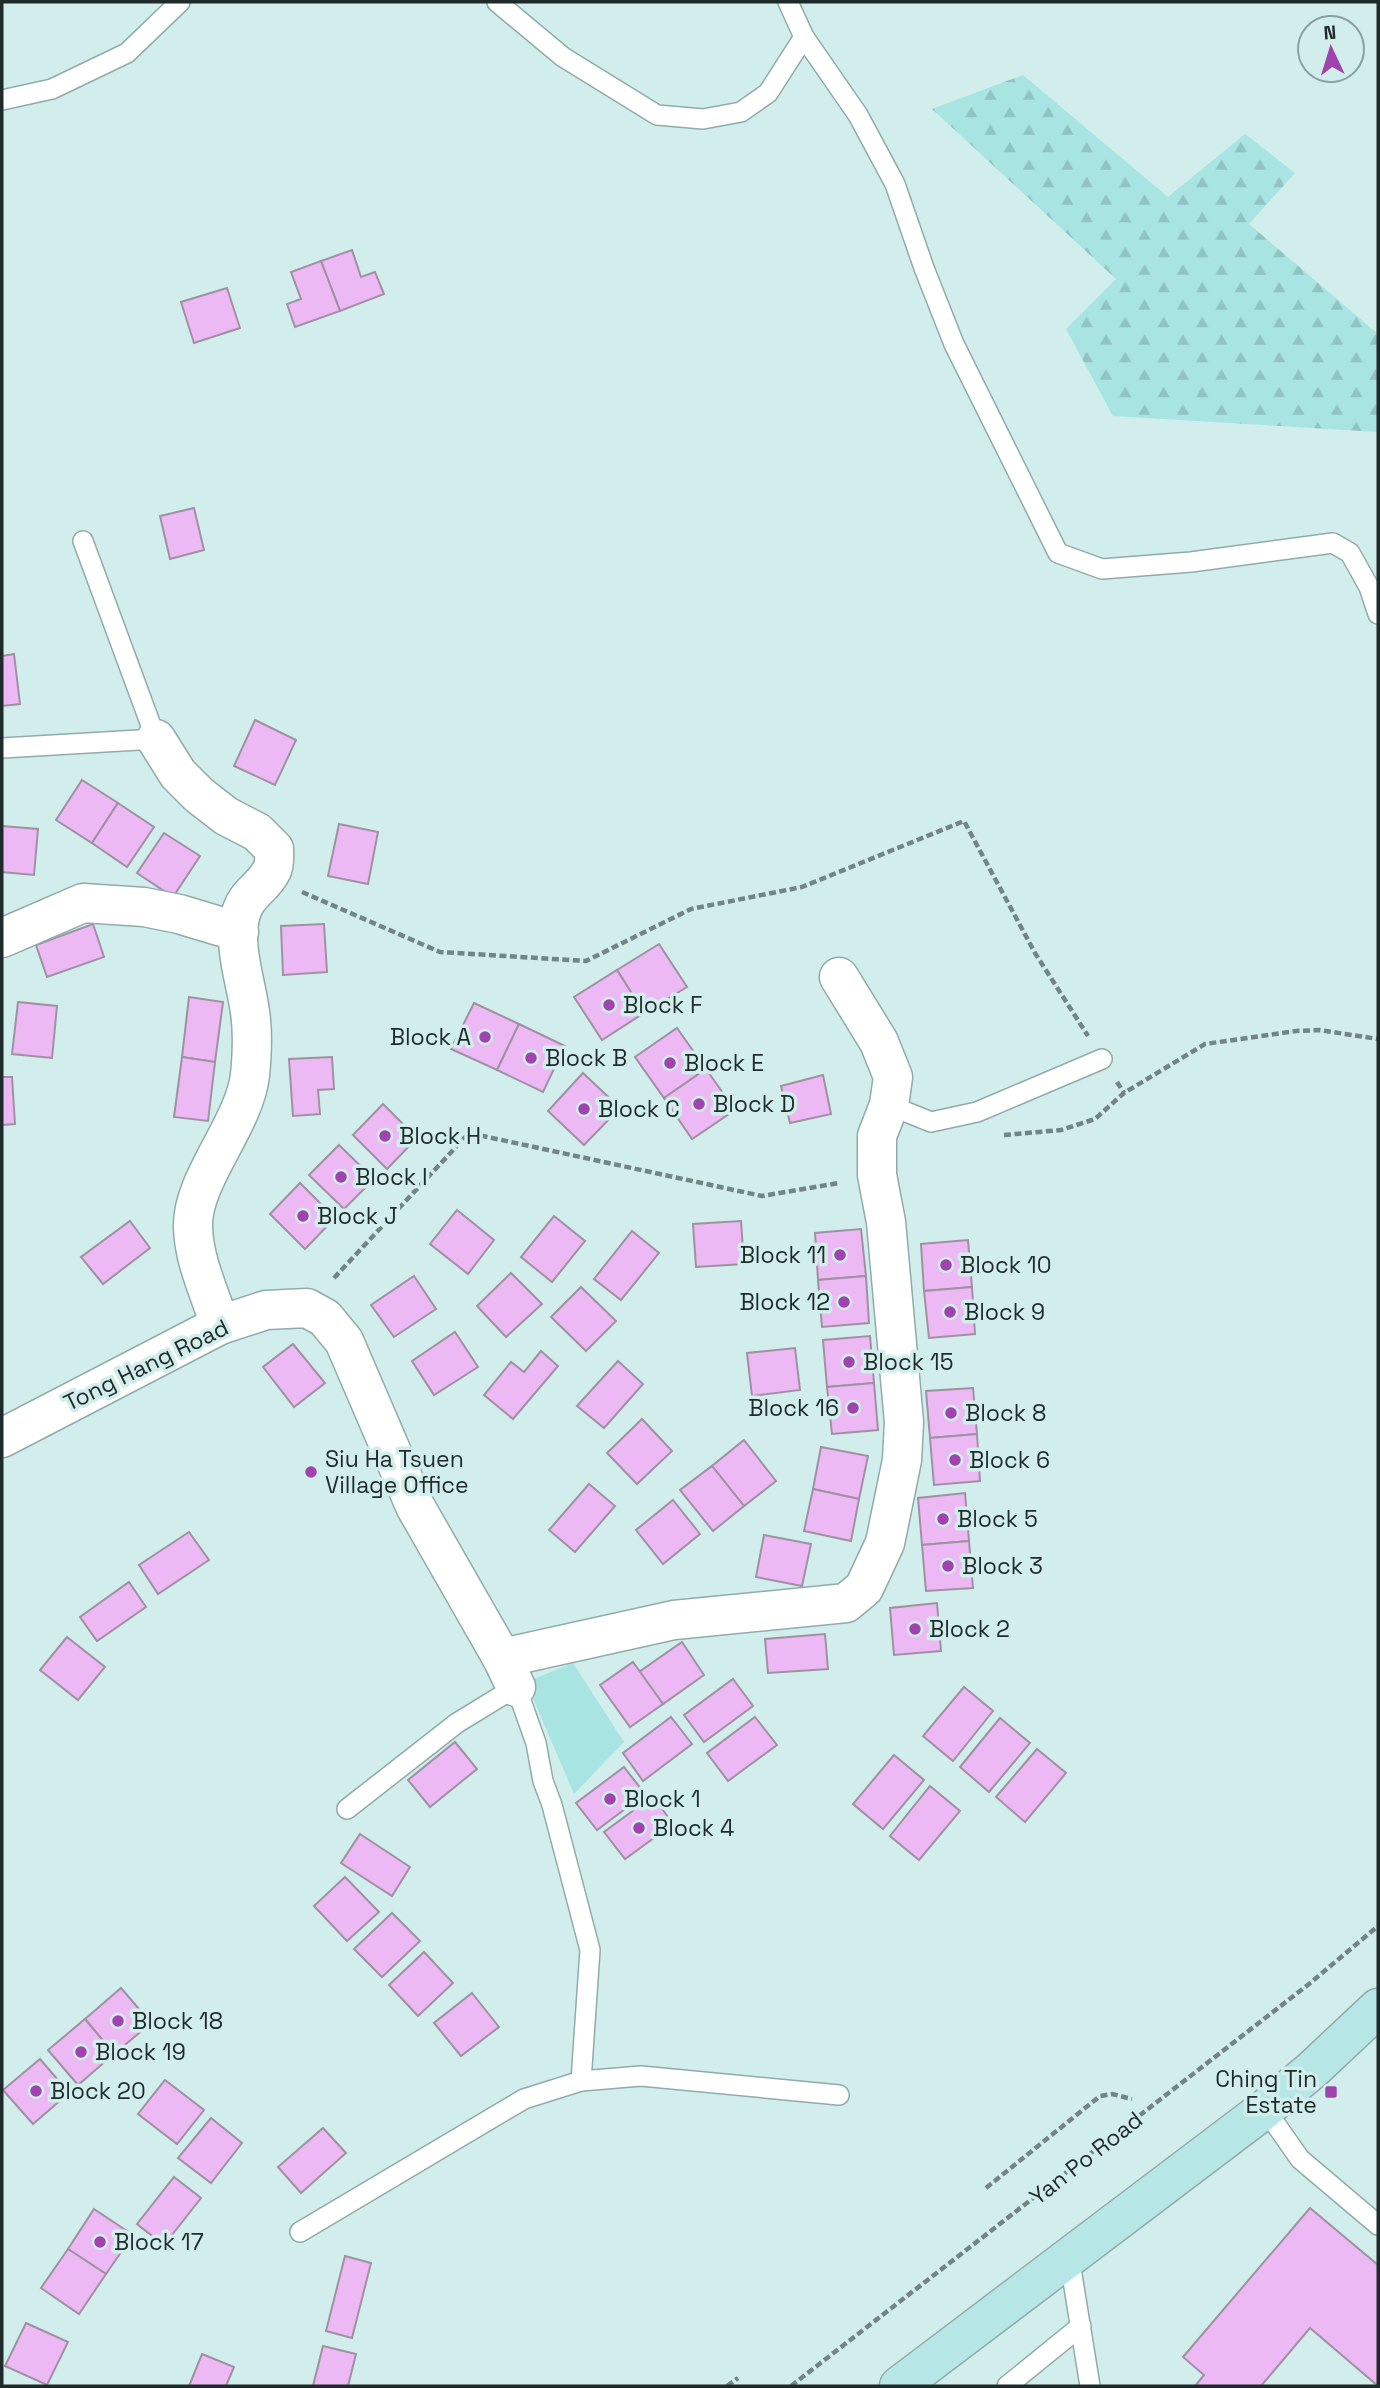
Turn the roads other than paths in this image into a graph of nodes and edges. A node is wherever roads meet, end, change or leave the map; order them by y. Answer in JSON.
{"nodes":[{"id":1,"x":180,"y":2,"type":"edge"},
{"id":2,"x":497,"y":2,"type":"edge"},
{"id":3,"x":788,"y":2,"type":"edge"},
{"id":4,"x":804,"y":37,"type":"junction"},
{"id":5,"x":2,"y":100,"type":"edge"},
{"id":6,"x":83,"y":541,"type":"dead end"},
{"id":7,"x":1378,"y":614,"type":"edge"},
{"id":8,"x":156,"y":739,"type":"junction"},
{"id":9,"x":2,"y":748,"type":"edge"},
{"id":10,"x":239,"y":932,"type":"junction"},
{"id":11,"x":2,"y":938,"type":"edge"},
{"id":12,"x":839,"y":977,"type":"dead end"},
{"id":13,"x":1102,"y":1059,"type":"road end"},
{"id":14,"x":889,"y":1105,"type":"junction"},
{"id":15,"x":220,"y":1325,"type":"junction"},
{"id":16,"x":2,"y":1438,"type":"edge"},
{"id":17,"x":509,"y":1673,"type":"junction"},
{"id":18,"x":347,"y":1809,"type":"dead end"},
{"id":19,"x":1378,"y":2008,"type":"edge"},
{"id":20,"x":581,"y":2081,"type":"junction"},
{"id":21,"x":839,"y":2095,"type":"dead end"},
{"id":22,"x":1265,"y":2109,"type":"junction"},
{"id":23,"x":1378,"y":2225,"type":"edge"},
{"id":24,"x":300,"y":2232,"type":"dead end"},
{"id":25,"x":1069,"y":2256,"type":"junction"},
{"id":26,"x":1080,"y":2326,"type":"junction"},
{"id":27,"x":1084,"y":2383,"type":"edge"},
{"id":28,"x":900,"y":2386,"type":"edge"},
{"id":29,"x":1007,"y":2386,"type":"edge"}],
"edges":[{"from":1,"to":5,"type":"lane"},
{"from":2,"to":4,"type":"lane"},
{"from":3,"to":4,"type":"lane"},
{"from":4,"to":7,"type":"lane"},
{"from":6,"to":8,"type":"lane"},
{"from":8,"to":9,"type":"lane"},
{"from":8,"to":10,"type":"street"},
{"from":10,"to":11,"type":"street"},
{"from":10,"to":15,"type":"street"},
{"from":12,"to":14,"type":"street"},
{"from":13,"to":14,"type":"lane"},
{"from":14,"to":17,"type":"street"},
{"from":15,"to":16,"type":"street","name":"Tong Hang Road"},
{"from":15,"to":17,"type":"street","name":"Tong Hang Road"},
{"from":17,"to":18,"type":"lane"},
{"from":17,"to":20,"type":"lane"},
{"from":19,"to":22,"type":"street"},
{"from":20,"to":21,"type":"lane"},
{"from":20,"to":24,"type":"lane"},
{"from":22,"to":23,"type":"lane"},
{"from":22,"to":25,"type":"street"},
{"from":25,"to":26,"type":"lane"},
{"from":25,"to":28,"type":"street"},
{"from":26,"to":27,"type":"lane"},
{"from":26,"to":29,"type":"lane"}]}
